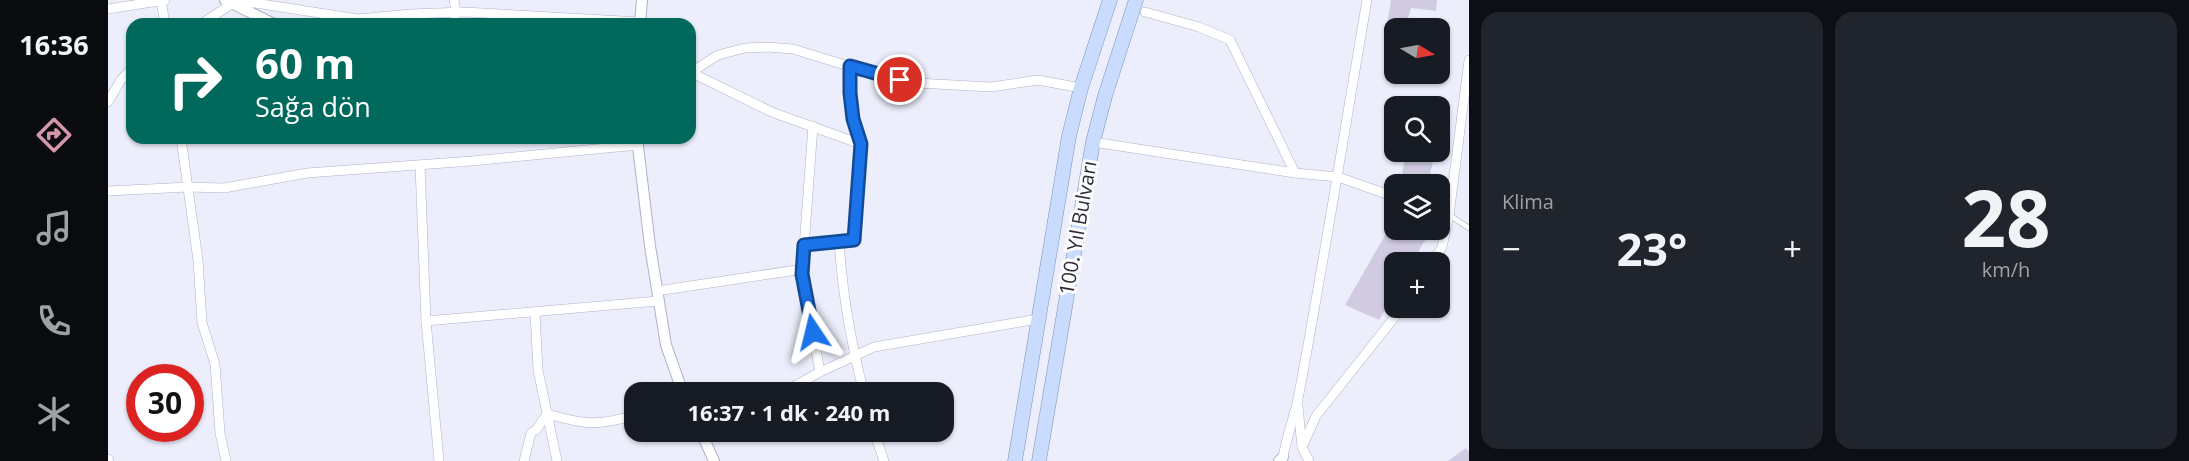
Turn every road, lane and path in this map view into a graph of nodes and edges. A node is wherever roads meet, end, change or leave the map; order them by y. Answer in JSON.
{"nodes":[{"id":1,"x":163,"y":0,"type":"edge"},
{"id":2,"x":454,"y":0,"type":"edge"},
{"id":3,"x":642,"y":0,"type":"edge"},
{"id":4,"x":1110,"y":0,"type":"edge"},
{"id":5,"x":1136,"y":0,"type":"edge"},
{"id":6,"x":1367,"y":0,"type":"edge"},
{"id":7,"x":229,"y":2,"type":"edge"},
{"id":8,"x":250,"y":2,"type":"edge"},
{"id":9,"x":108,"y":9,"type":"edge"},
{"id":10,"x":456,"y":12,"type":"junction"},
{"id":11,"x":1145,"y":12,"type":"dead end"},
{"id":12,"x":164,"y":18,"type":"edge"},
{"id":13,"x":209,"y":18,"type":"edge"},
{"id":14,"x":262,"y":18,"type":"edge"},
{"id":15,"x":352,"y":18,"type":"edge"},
{"id":16,"x":369,"y":18,"type":"edge"},
{"id":17,"x":455,"y":18,"type":"edge"},
{"id":18,"x":524,"y":18,"type":"edge"},
{"id":19,"x":640,"y":18,"type":"edge"},
{"id":20,"x":1469,"y":60,"type":"edge"},
{"id":21,"x":850,"y":66,"type":"junction"},
{"id":22,"x":696,"y":70,"type":"edge"},
{"id":23,"x":126,"y":75,"type":"edge"},
{"id":24,"x":696,"y":75,"type":"edge"},
{"id":25,"x":1081,"y":88,"type":"junction"},
{"id":26,"x":108,"y":102,"type":"edge"},
{"id":27,"x":813,"y":126,"type":"junction"},
{"id":28,"x":1093,"y":142,"type":"junction"},
{"id":29,"x":182,"y":144,"type":"edge"},
{"id":30,"x":619,"y":144,"type":"edge"},
{"id":31,"x":638,"y":144,"type":"edge"},
{"id":32,"x":861,"y":144,"type":"junction"},
{"id":33,"x":420,"y":165,"type":"junction"},
{"id":34,"x":1295,"y":173,"type":"junction"},
{"id":35,"x":1338,"y":177,"type":"junction"},
{"id":36,"x":1450,"y":177,"type":"edge"},
{"id":37,"x":188,"y":187,"type":"junction"},
{"id":38,"x":108,"y":191,"type":"edge"},
{"id":39,"x":1384,"y":192,"type":"edge"},
{"id":40,"x":1450,"y":217,"type":"edge"},
{"id":41,"x":1469,"y":228,"type":"edge"},
{"id":42,"x":839,"y":240,"type":"junction"},
{"id":43,"x":804,"y":245,"type":"junction"},
{"id":44,"x":803,"y":269,"type":"junction"},
{"id":45,"x":658,"y":296,"type":"junction"},
{"id":46,"x":535,"y":313,"type":"junction"},
{"id":47,"x":1394,"y":318,"type":"edge"},
{"id":48,"x":1038,"y":319,"type":"junction"},
{"id":49,"x":426,"y":321,"type":"junction"},
{"id":50,"x":854,"y":355,"type":"junction"},
{"id":51,"x":820,"y":372,"type":"junction"},
{"id":52,"x":679,"y":382,"type":"edge"},
{"id":53,"x":802,"y":382,"type":"edge"},
{"id":54,"x":861,"y":382,"type":"edge"},
{"id":55,"x":1297,"y":402,"type":"junction"},
{"id":56,"x":547,"y":414,"type":"junction"},
{"id":57,"x":624,"y":417,"type":"edge"},
{"id":58,"x":705,"y":442,"type":"edge"},
{"id":59,"x":877,"y":442,"type":"edge"},
{"id":60,"x":1302,"y":447,"type":"junction"},
{"id":61,"x":1282,"y":460,"type":"edge"},
{"id":62,"x":226,"y":461,"type":"edge"},
{"id":63,"x":439,"y":461,"type":"edge"},
{"id":64,"x":524,"y":461,"type":"edge"},
{"id":65,"x":557,"y":461,"type":"edge"},
{"id":66,"x":714,"y":461,"type":"edge"},
{"id":67,"x":884,"y":461,"type":"edge"},
{"id":68,"x":1015,"y":461,"type":"edge"},
{"id":69,"x":1039,"y":461,"type":"edge"},
{"id":70,"x":1309,"y":461,"type":"edge"}],
"edges":[{"from":1,"to":9,"type":"street"},
{"from":1,"to":12,"type":"street"},
{"from":2,"to":10,"type":"street"},
{"from":3,"to":19,"type":"street"},
{"from":4,"to":25,"type":"main road","name":"100. Yıl Bulvarı"},
{"from":5,"to":28,"type":"main road","name":"100. Yıl Bulvarı"},
{"from":6,"to":35,"type":"street"},
{"from":7,"to":8,"type":"street"},
{"from":7,"to":13,"type":"street"},
{"from":7,"to":14,"type":"street"},
{"from":8,"to":15,"type":"street"},
{"from":10,"to":16,"type":"street"},
{"from":10,"to":17,"type":"street"},
{"from":10,"to":18,"type":"street"},
{"from":11,"to":34,"type":"street"},
{"from":20,"to":36,"type":"street"},
{"from":21,"to":22,"type":"street"},
{"from":21,"to":25,"type":"street"},
{"from":21,"to":32,"type":"street"},
{"from":23,"to":26,"type":"street"},
{"from":24,"to":27,"type":"street"},
{"from":25,"to":48,"type":"main road","name":"100. Yıl Bulvarı"},
{"from":27,"to":32,"type":"street"},
{"from":27,"to":43,"type":"street"},
{"from":28,"to":34,"type":"street"},
{"from":28,"to":69,"type":"main road","name":"100. Yıl Bulvarı"},
{"from":29,"to":37,"type":"street"},
{"from":30,"to":33,"type":"street"},
{"from":31,"to":45,"type":"street"},
{"from":32,"to":42,"type":"street"},
{"from":33,"to":37,"type":"street"},
{"from":33,"to":49,"type":"street"},
{"from":34,"to":35,"type":"street"},
{"from":35,"to":39,"type":"street"},
{"from":35,"to":55,"type":"street"},
{"from":37,"to":38,"type":"street"},
{"from":37,"to":62,"type":"street"},
{"from":40,"to":41,"type":"lane"},
{"from":42,"to":43,"type":"street"},
{"from":42,"to":50,"type":"street"},
{"from":43,"to":44,"type":"street"},
{"from":44,"to":45,"type":"street"},
{"from":44,"to":51,"type":"street"},
{"from":45,"to":46,"type":"street"},
{"from":45,"to":52,"type":"street"},
{"from":46,"to":49,"type":"street"},
{"from":46,"to":56,"type":"street"},
{"from":47,"to":60,"type":"street"},
{"from":48,"to":50,"type":"street"},
{"from":48,"to":68,"type":"main road","name":"100. Yıl Bulvarı"},
{"from":49,"to":63,"type":"street"},
{"from":50,"to":51,"type":"street"},
{"from":50,"to":54,"type":"street"},
{"from":51,"to":53,"type":"street"},
{"from":55,"to":60,"type":"street"},
{"from":55,"to":61,"type":"street"},
{"from":56,"to":57,"type":"street"},
{"from":56,"to":64,"type":"street"},
{"from":56,"to":65,"type":"street"},
{"from":58,"to":66,"type":"street"},
{"from":59,"to":67,"type":"street"},
{"from":60,"to":70,"type":"street"}]}
